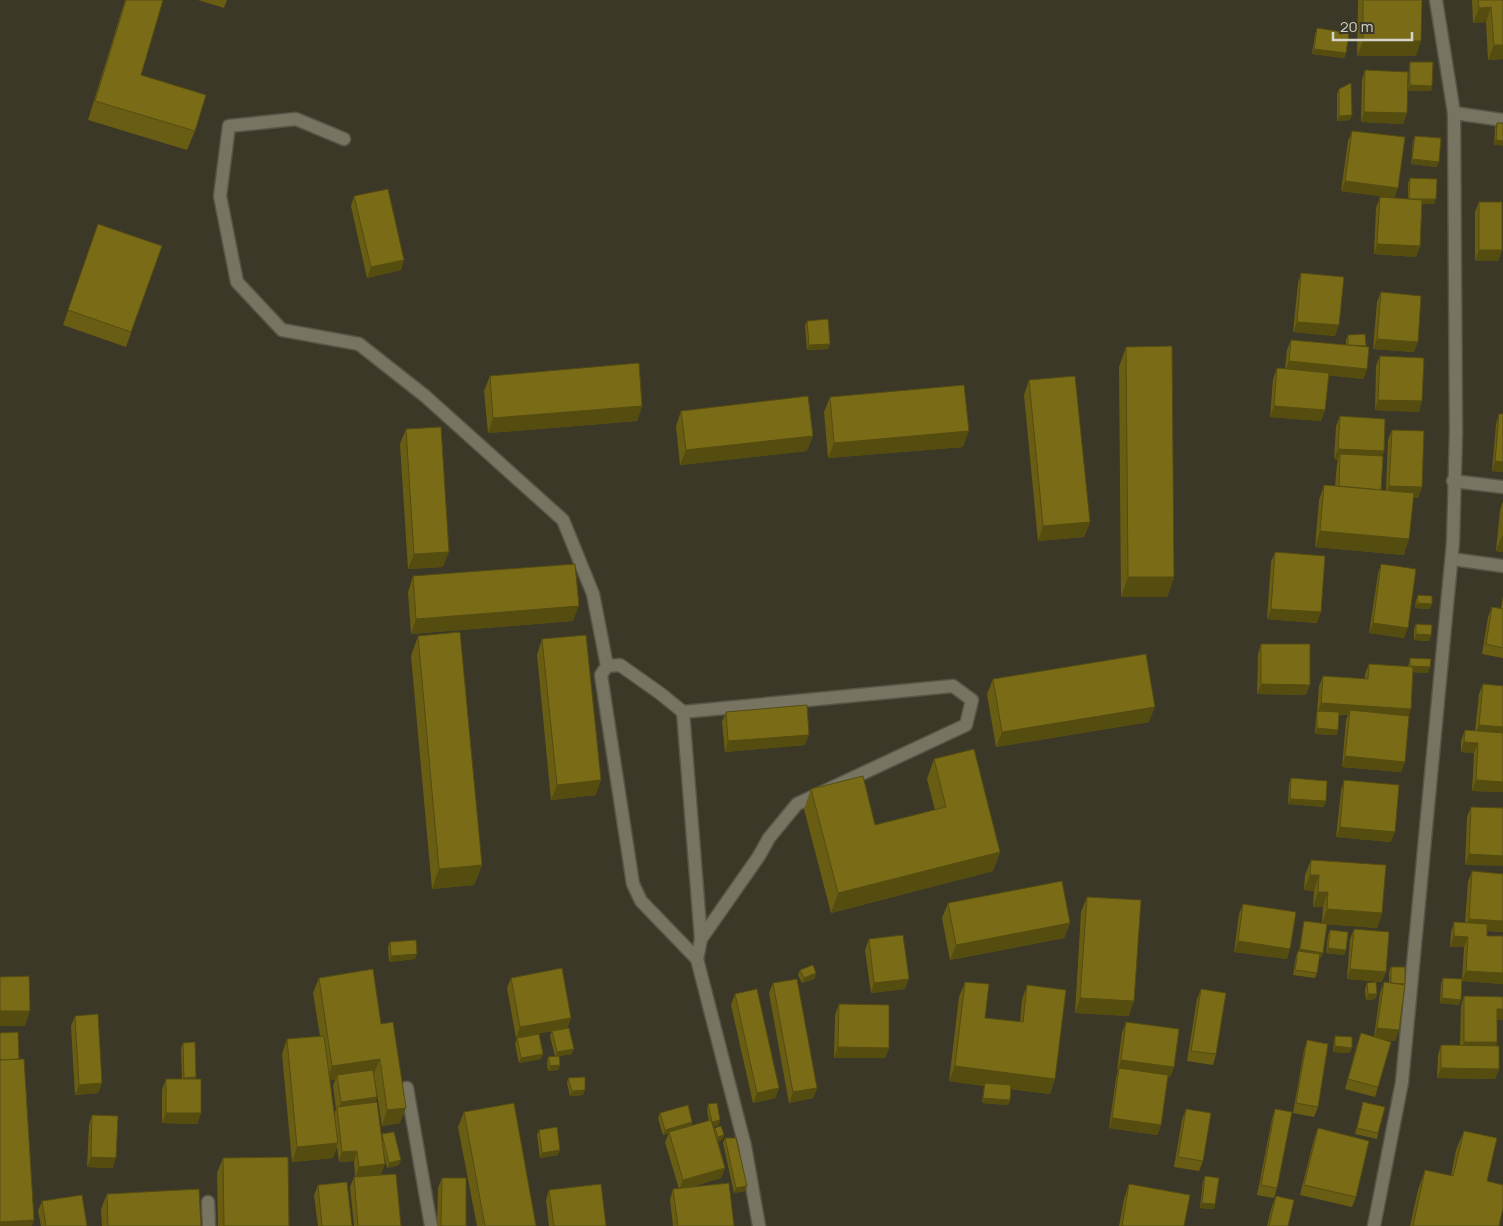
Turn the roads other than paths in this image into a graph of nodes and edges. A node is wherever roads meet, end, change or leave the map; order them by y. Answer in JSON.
{"nodes":[{"id":1,"x":1436,"y":0,"type":"edge"},
{"id":2,"x":1454,"y":113,"type":"junction"},
{"id":3,"x":1503,"y":120,"type":"edge"},
{"id":4,"x":344,"y":139,"type":"dead end"},
{"id":5,"x":1453,"y":481,"type":"junction"},
{"id":6,"x":1503,"y":487,"type":"edge"},
{"id":7,"x":1452,"y":559,"type":"junction"},
{"id":8,"x":1503,"y":566,"type":"edge"},
{"id":9,"x":607,"y":666,"type":"junction"},
{"id":10,"x":683,"y":712,"type":"junction"},
{"id":11,"x":701,"y":939,"type":"junction"},
{"id":12,"x":697,"y":959,"type":"junction"},
{"id":13,"x":407,"y":1088,"type":"dead end"},
{"id":14,"x":208,"y":1202,"type":"dead end"},
{"id":15,"x":209,"y":1226,"type":"edge"},
{"id":16,"x":431,"y":1226,"type":"edge"},
{"id":17,"x":759,"y":1226,"type":"edge"},
{"id":18,"x":1374,"y":1226,"type":"edge"}],
"edges":[{"from":1,"to":2,"type":"street"},
{"from":2,"to":3,"type":"street"},
{"from":2,"to":5,"type":"street"},
{"from":4,"to":9,"type":"street"},
{"from":5,"to":6,"type":"street"},
{"from":5,"to":7,"type":"street"},
{"from":7,"to":8,"type":"street"},
{"from":7,"to":18,"type":"street"},
{"from":9,"to":10,"type":"street"},
{"from":9,"to":12,"type":"street"},
{"from":10,"to":11,"type":"street"},
{"from":10,"to":11,"type":"street"},
{"from":11,"to":12,"type":"street"},
{"from":12,"to":17,"type":"street"},
{"from":13,"to":16,"type":"street"},
{"from":14,"to":15,"type":"street"}]}
